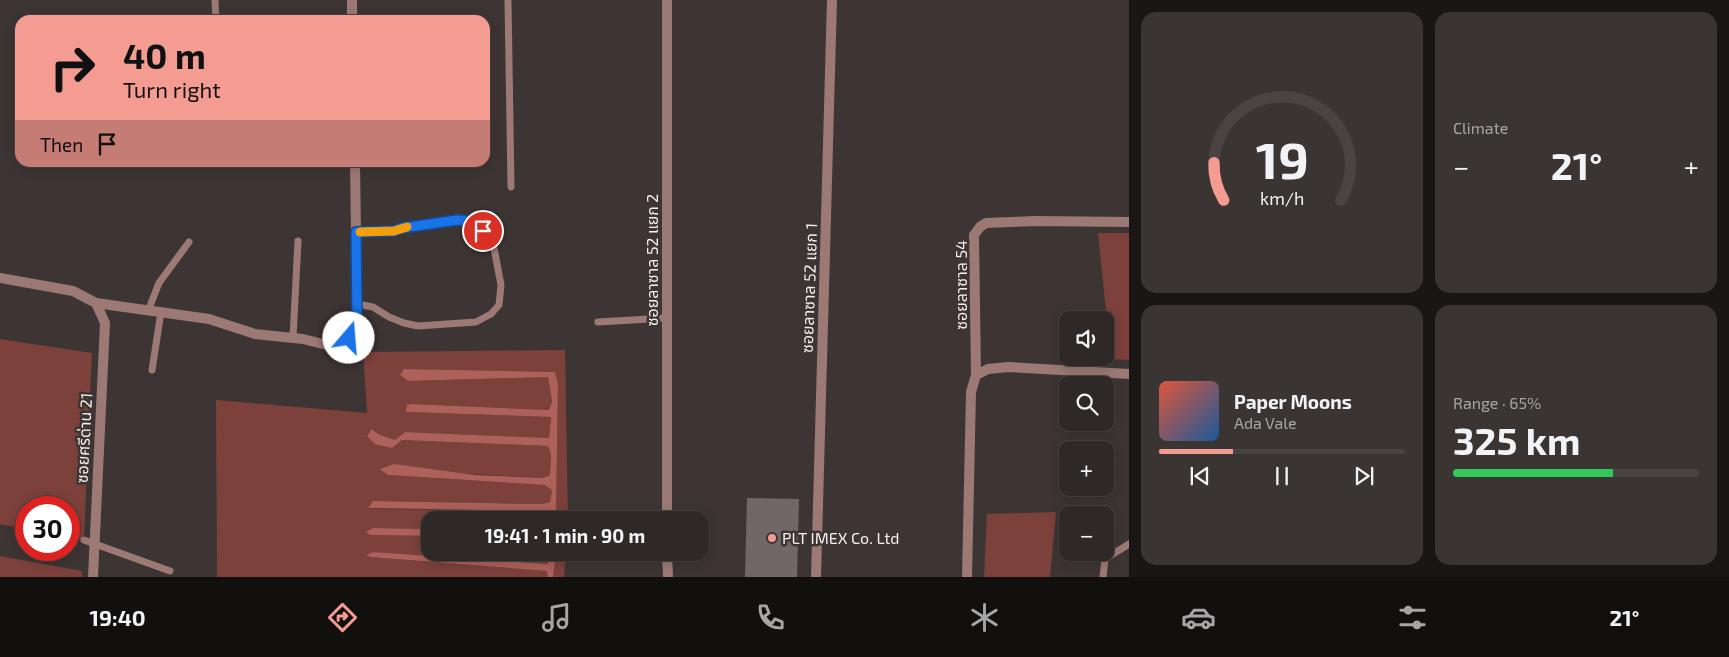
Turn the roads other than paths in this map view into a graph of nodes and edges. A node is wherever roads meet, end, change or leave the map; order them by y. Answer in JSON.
{"nodes":[{"id":1,"x":215,"y":0,"type":"edge"},
{"id":2,"x":352,"y":0,"type":"edge"},
{"id":3,"x":508,"y":0,"type":"edge"},
{"id":4,"x":667,"y":0,"type":"edge"},
{"id":5,"x":832,"y":0,"type":"edge"},
{"id":6,"x":216,"y":15,"type":"edge"},
{"id":7,"x":352,"y":15,"type":"edge"},
{"id":8,"x":355,"y":167,"type":"edge"},
{"id":9,"x":511,"y":187,"type":"dead end"},
{"id":10,"x":1129,"y":222,"type":"edge"},
{"id":11,"x":356,"y":232,"type":"junction"},
{"id":12,"x":298,"y":241,"type":"dead end"},
{"id":13,"x":189,"y":242,"type":"dead end"},
{"id":14,"x":0,"y":278,"type":"edge"},
{"id":15,"x":96,"y":303,"type":"junction"},
{"id":16,"x":358,"y":304,"type":"junction"},
{"id":17,"x":148,"y":311,"type":"junction"},
{"id":18,"x":161,"y":312,"type":"junction"},
{"id":19,"x":667,"y":318,"type":"junction"},
{"id":20,"x":598,"y":322,"type":"dead end"},
{"id":21,"x":293,"y":338,"type":"junction"},
{"id":22,"x":152,"y":370,"type":"dead end"},
{"id":23,"x":1129,"y":374,"type":"edge"},
{"id":24,"x":976,"y":375,"type":"junction"},
{"id":25,"x":668,"y":511,"type":"edge"},
{"id":26,"x":84,"y":540,"type":"dead end"},
{"id":27,"x":94,"y":544,"type":"junction"},
{"id":28,"x":1129,"y":544,"type":"edge"},
{"id":29,"x":668,"y":561,"type":"edge"},
{"id":30,"x":170,"y":571,"type":"dead end"},
{"id":31,"x":93,"y":577,"type":"edge"},
{"id":32,"x":668,"y":577,"type":"edge"},
{"id":33,"x":816,"y":577,"type":"edge"},
{"id":34,"x":967,"y":577,"type":"edge"},
{"id":35,"x":1103,"y":577,"type":"edge"}],
"edges":[{"from":1,"to":6,"type":"lane"},
{"from":2,"to":7,"type":"street"},
{"from":3,"to":9,"type":"lane"},
{"from":4,"to":19,"type":"street","name":"ซอยลาซาล 52 แยก 2"},
{"from":5,"to":33,"type":"street","name":"ซอยลาซาล 52 แยก 1"},
{"from":8,"to":11,"type":"street"},
{"from":10,"to":24,"type":"street","name":"ซอยลาซาล 54"},
{"from":11,"to":16,"type":"street"},
{"from":11,"to":16,"type":"lane"},
{"from":12,"to":21,"type":"lane"},
{"from":13,"to":17,"type":"lane"},
{"from":14,"to":15,"type":"street"},
{"from":15,"to":17,"type":"street"},
{"from":15,"to":27,"type":"street","name":"ซอยศรีด่าน 21"},
{"from":16,"to":21,"type":"street"},
{"from":17,"to":18,"type":"street"},
{"from":18,"to":21,"type":"street"},
{"from":18,"to":22,"type":"lane"},
{"from":19,"to":20,"type":"lane"},
{"from":19,"to":25,"type":"street","name":"ซอยลาซาล 52 แยก 2"},
{"from":23,"to":24,"type":"street"},
{"from":24,"to":34,"type":"street","name":"ซอยลาซาล 54"},
{"from":26,"to":27,"type":"lane"},
{"from":27,"to":30,"type":"lane"},
{"from":27,"to":31,"type":"street","name":"ซอยศรีด่าน 21"},
{"from":28,"to":35,"type":"lane"},
{"from":29,"to":32,"type":"street"}]}
